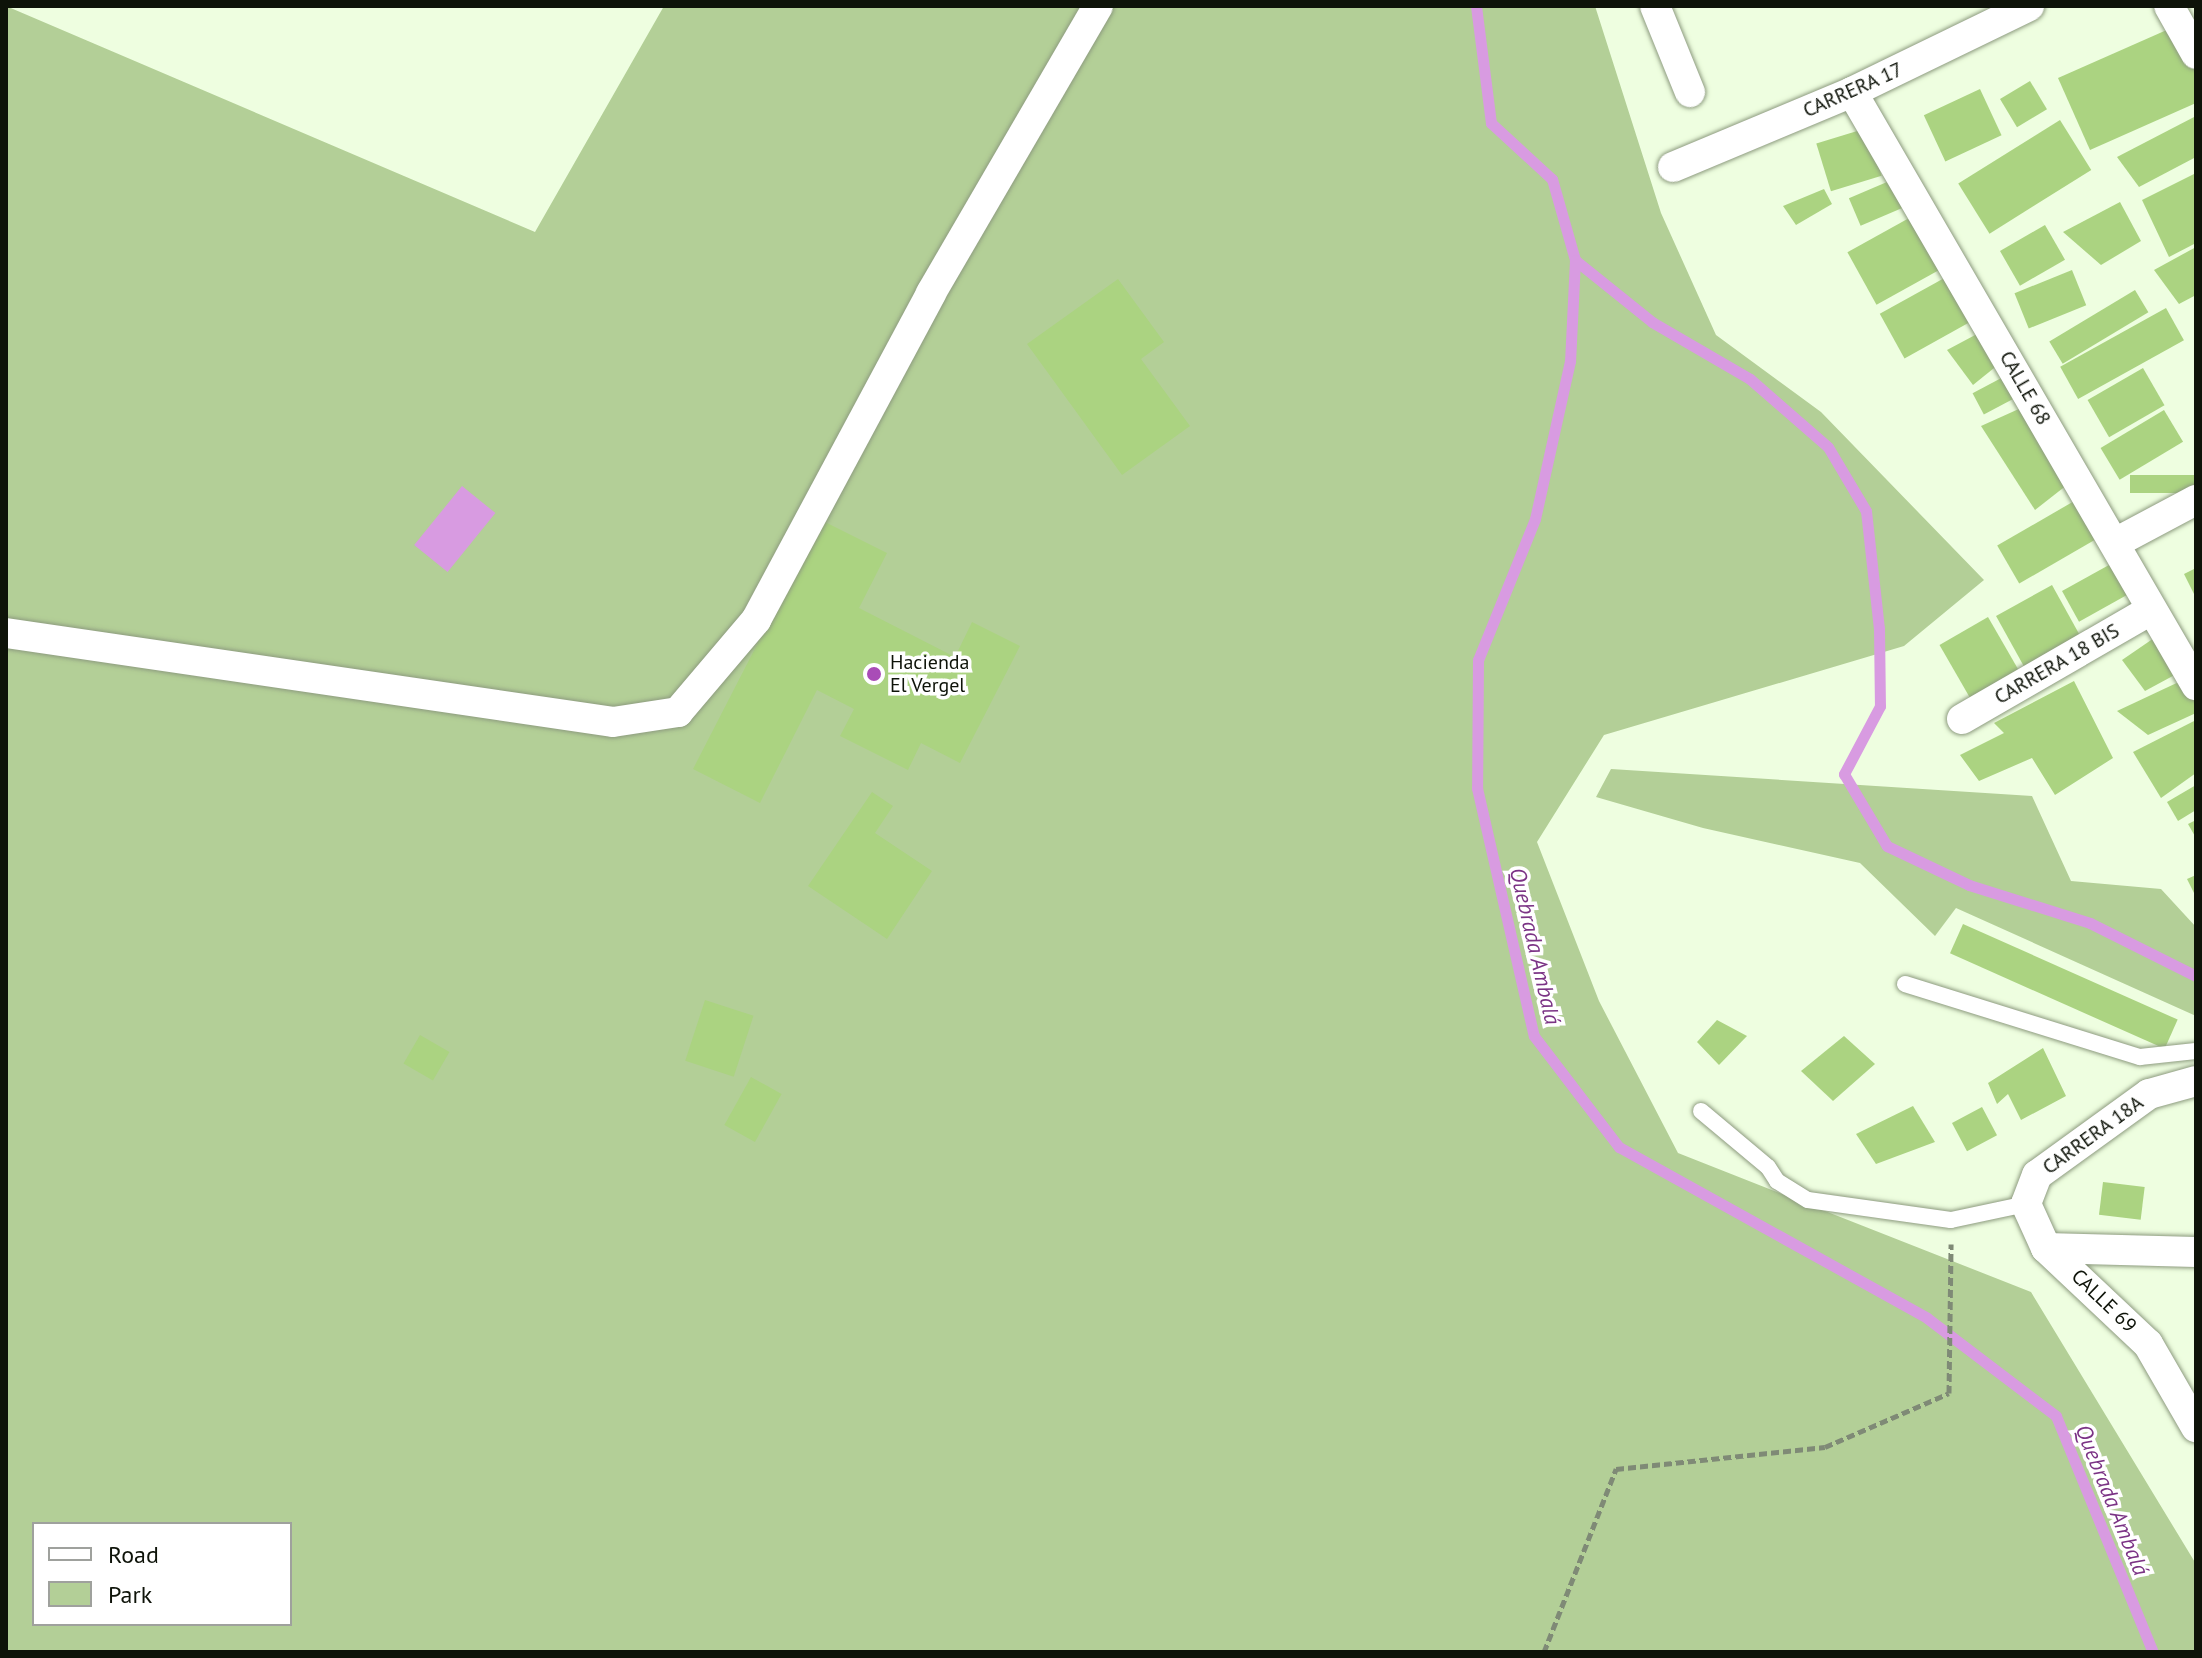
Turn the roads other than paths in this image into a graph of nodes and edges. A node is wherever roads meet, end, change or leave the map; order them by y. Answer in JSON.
{"nodes":[{"id":1,"x":1098,"y":6,"type":"edge"},
{"id":2,"x":1655,"y":6,"type":"edge"},
{"id":3,"x":2029,"y":6,"type":"edge"},
{"id":4,"x":2169,"y":6,"type":"edge"},
{"id":5,"x":2196,"y":54,"type":"edge"},
{"id":6,"x":1690,"y":92,"type":"dead end"},
{"id":7,"x":1852,"y":92,"type":"junction"},
{"id":8,"x":1673,"y":167,"type":"dead end"},
{"id":9,"x":2196,"y":500,"type":"edge"},
{"id":10,"x":2115,"y":543,"type":"junction"},
{"id":11,"x":2151,"y":610,"type":"junction"},
{"id":12,"x":6,"y":633,"type":"edge"},
{"id":13,"x":2196,"y":685,"type":"edge"},
{"id":14,"x":1962,"y":719,"type":"dead end"},
{"id":15,"x":1905,"y":984,"type":"dead end"},
{"id":16,"x":2196,"y":1051,"type":"edge"},
{"id":17,"x":2196,"y":1081,"type":"edge"},
{"id":18,"x":1701,"y":1111,"type":"dead end"},
{"id":19,"x":2026,"y":1204,"type":"junction"},
{"id":20,"x":2046,"y":1248,"type":"junction"},
{"id":21,"x":2196,"y":1252,"type":"edge"},
{"id":22,"x":2196,"y":1427,"type":"edge"}],
"edges":[{"from":1,"to":12,"type":"street"},
{"from":2,"to":6,"type":"street"},
{"from":3,"to":7,"type":"street","name":"CARRERA 17"},
{"from":4,"to":5,"type":"street"},
{"from":7,"to":8,"type":"street","name":"CARRERA 17"},
{"from":7,"to":10,"type":"street","name":"CALLE 68"},
{"from":9,"to":10,"type":"street"},
{"from":10,"to":11,"type":"street","name":"CALLE 68"},
{"from":11,"to":13,"type":"street","name":"CALLE 68"},
{"from":11,"to":14,"type":"street","name":"CARRERA 18 BIS"},
{"from":15,"to":16,"type":"lane"},
{"from":17,"to":19,"type":"street","name":"CARRERA 18A"},
{"from":18,"to":19,"type":"lane"},
{"from":19,"to":20,"type":"street","name":"CALLE 69"},
{"from":20,"to":21,"type":"street"},
{"from":20,"to":22,"type":"street","name":"CALLE 69"}]}
